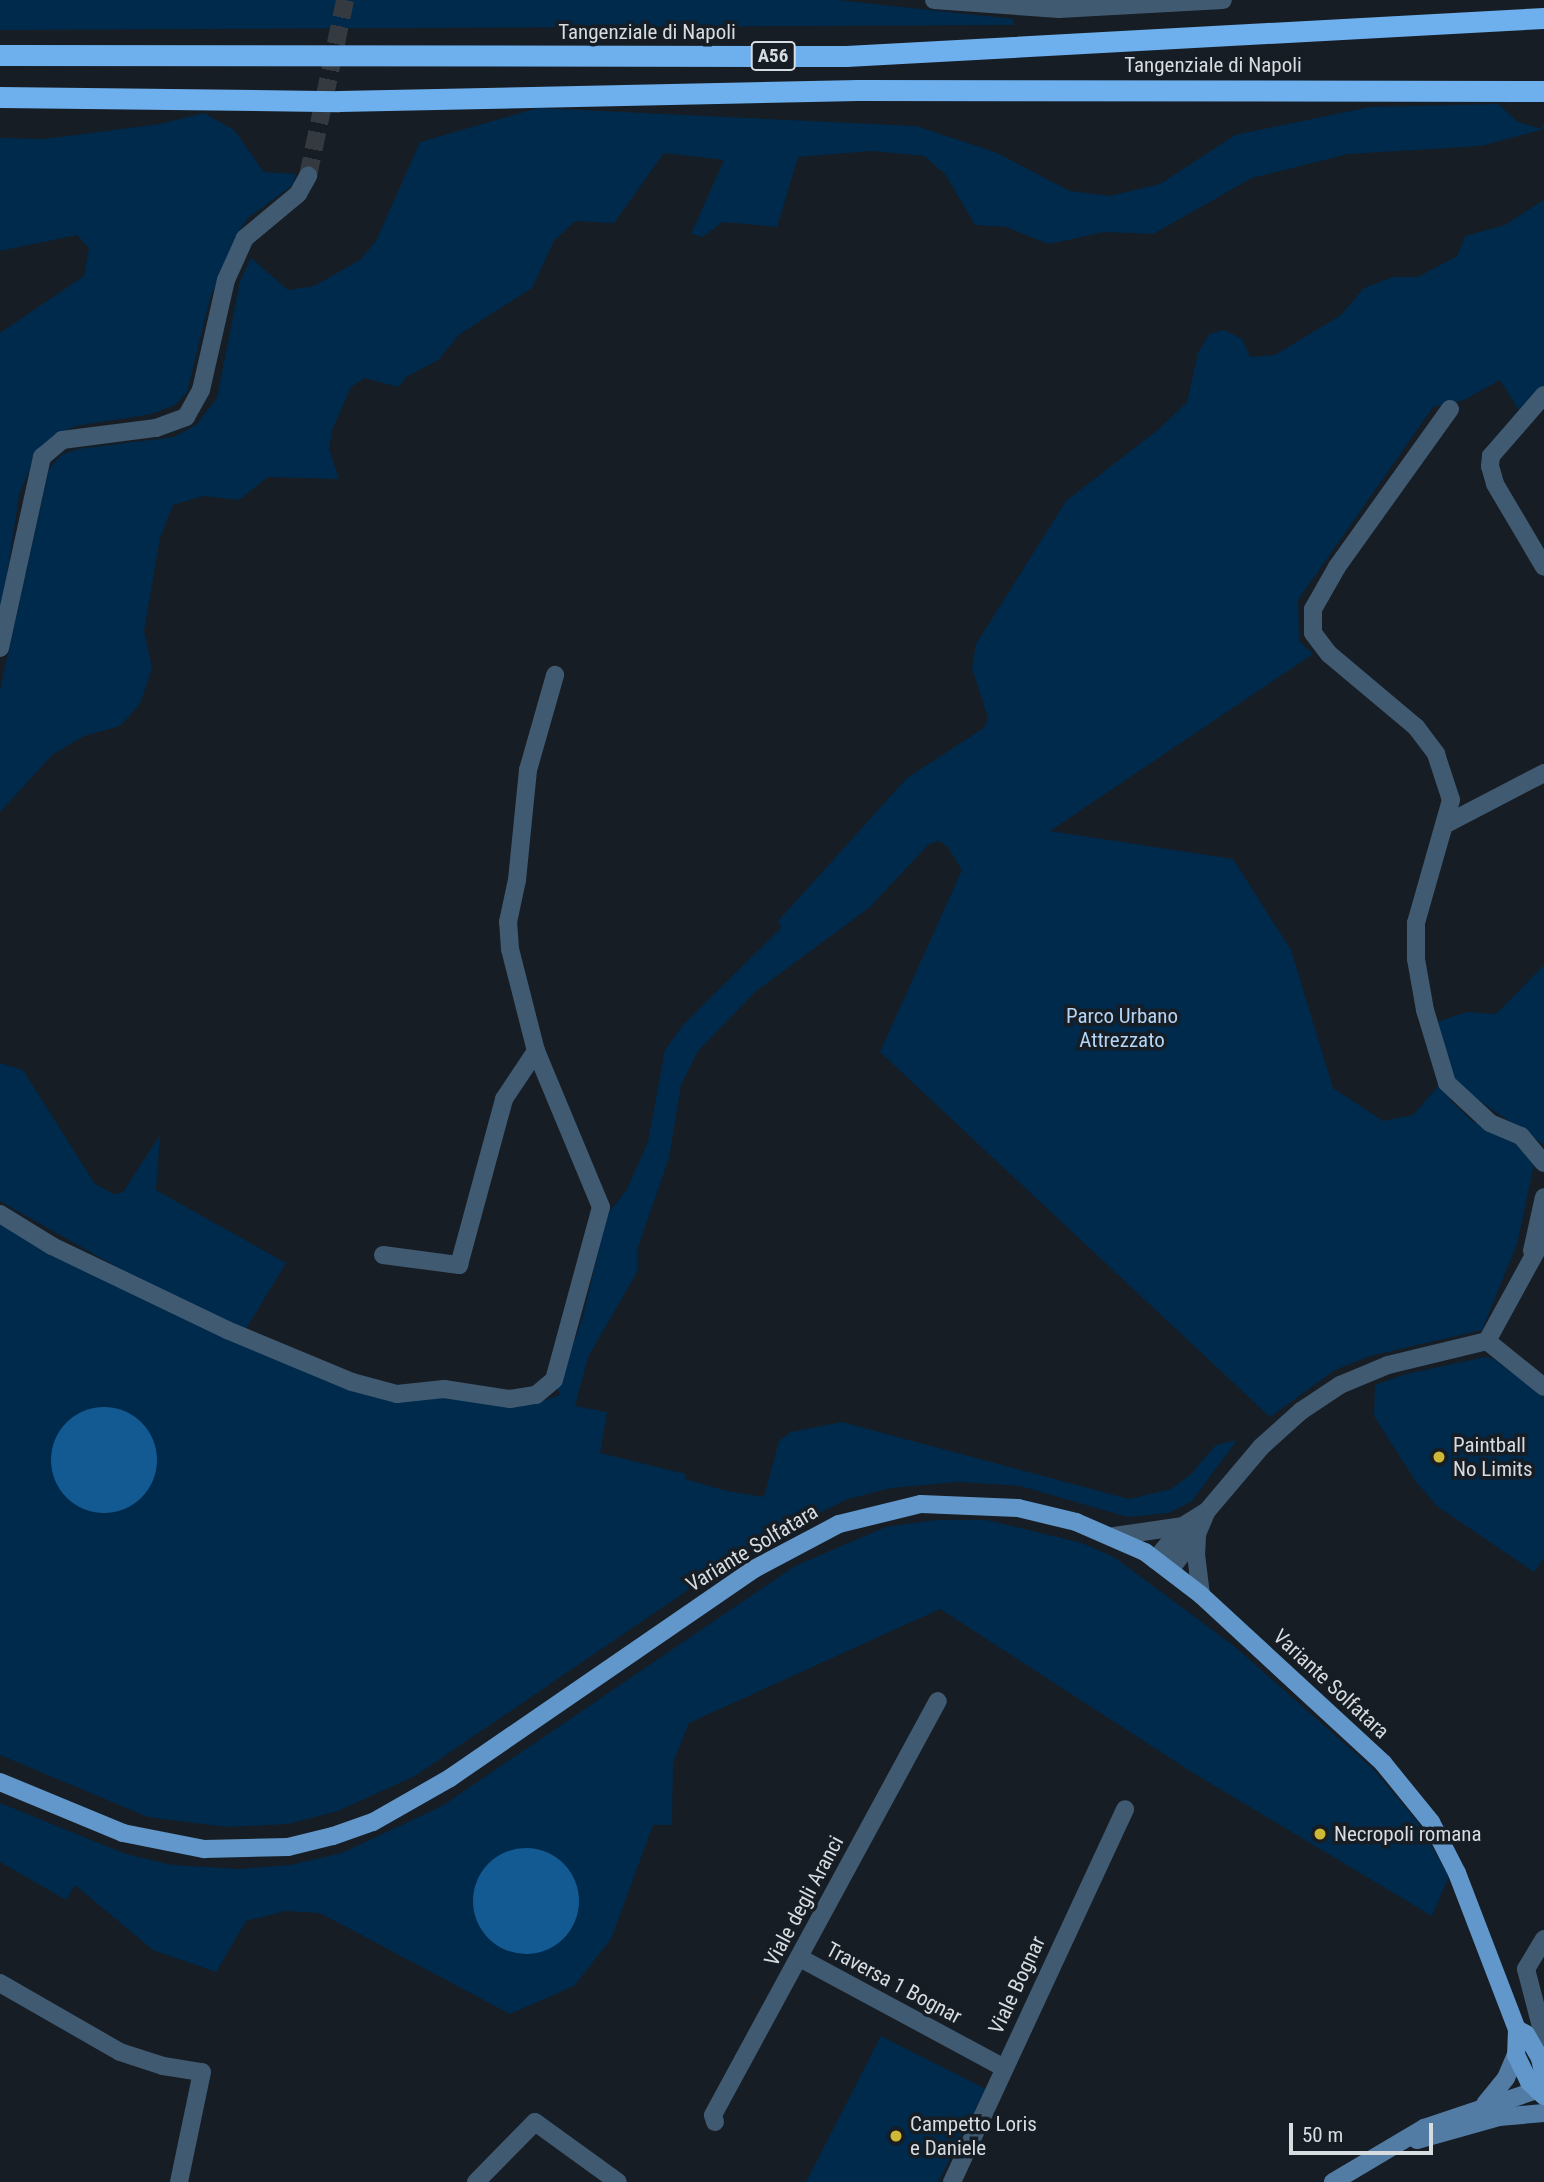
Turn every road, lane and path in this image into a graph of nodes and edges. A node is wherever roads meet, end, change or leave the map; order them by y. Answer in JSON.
{"nodes":[{"id":1,"x":934,"y":0,"type":"edge"},
{"id":2,"x":1223,"y":0,"type":"edge"},
{"id":3,"x":1544,"y":18,"type":"edge"},
{"id":4,"x":0,"y":55,"type":"edge"},
{"id":5,"x":1544,"y":91,"type":"edge"},
{"id":6,"x":0,"y":97,"type":"edge"},
{"id":7,"x":308,"y":176,"type":"tunnel mouth"},
{"id":8,"x":1544,"y":395,"type":"edge"},
{"id":9,"x":1450,"y":408,"type":"dead end"},
{"id":10,"x":1544,"y":567,"type":"edge"},
{"id":11,"x":0,"y":648,"type":"edge"},
{"id":12,"x":555,"y":675,"type":"dead end"},
{"id":13,"x":1544,"y":773,"type":"edge"},
{"id":14,"x":1448,"y":823,"type":"junction"},
{"id":15,"x":536,"y":1051,"type":"junction"},
{"id":16,"x":1544,"y":1163,"type":"edge"},
{"id":17,"x":1544,"y":1197,"type":"edge"},
{"id":18,"x":0,"y":1214,"type":"edge"},
{"id":19,"x":1544,"y":1237,"type":"edge"},
{"id":20,"x":383,"y":1255,"type":"dead end"},
{"id":21,"x":1529,"y":1265,"type":"junction"},
{"id":22,"x":1487,"y":1341,"type":"junction"},
{"id":23,"x":1544,"y":1387,"type":"edge"},
{"id":24,"x":1190,"y":1530,"type":"junction"},
{"id":25,"x":1114,"y":1536,"type":"junction"},
{"id":26,"x":1163,"y":1565,"type":"junction"},
{"id":27,"x":1201,"y":1595,"type":"junction"},
{"id":28,"x":938,"y":1701,"type":"dead end"},
{"id":29,"x":0,"y":1782,"type":"edge"},
{"id":30,"x":1125,"y":1809,"type":"dead end"},
{"id":31,"x":1544,"y":1939,"type":"edge"},
{"id":32,"x":800,"y":1958,"type":"junction"},
{"id":33,"x":0,"y":1983,"type":"edge"},
{"id":34,"x":1517,"y":2029,"type":"junction"},
{"id":35,"x":1544,"y":2038,"type":"edge"},
{"id":36,"x":1516,"y":2055,"type":"junction"},
{"id":37,"x":1543,"y":2055,"type":"edge"},
{"id":38,"x":1004,"y":2068,"type":"junction"},
{"id":39,"x":1542,"y":2092,"type":"edge"},
{"id":40,"x":1483,"y":2106,"type":"junction"},
{"id":41,"x":1544,"y":2113,"type":"edge"},
{"id":42,"x":1499,"y":2117,"type":"junction"},
{"id":43,"x":715,"y":2122,"type":"dead end"},
{"id":44,"x":1410,"y":2140,"type":"junction"},
{"id":45,"x":179,"y":2182,"type":"edge"},
{"id":46,"x":477,"y":2182,"type":"edge"},
{"id":47,"x":618,"y":2182,"type":"edge"},
{"id":48,"x":952,"y":2182,"type":"edge"},
{"id":49,"x":1333,"y":2182,"type":"edge"}],
"edges":[{"from":1,"to":2,"type":"street"},
{"from":3,"to":4,"type":"highway","name":"Tangenziale di Napoli","number":"A56"},
{"from":5,"to":6,"type":"highway","name":"Tangenziale di Napoli","number":"A56"},
{"from":7,"to":11,"type":"street"},
{"from":8,"to":10,"type":"street"},
{"from":9,"to":14,"type":"street"},
{"from":12,"to":15,"type":"street"},
{"from":13,"to":14,"type":"street"},
{"from":14,"to":16,"type":"street"},
{"from":15,"to":18,"type":"street"},
{"from":15,"to":20,"type":"street"},
{"from":17,"to":21,"type":"street"},
{"from":19,"to":21,"type":"street"},
{"from":21,"to":22,"type":"street"},
{"from":22,"to":23,"type":"street"},
{"from":22,"to":24,"type":"street"},
{"from":24,"to":25,"type":"street"},
{"from":24,"to":26,"type":"street"},
{"from":24,"to":27,"type":"street"},
{"from":25,"to":26,"type":"main road","name":"Variante Solfatara"},
{"from":25,"to":29,"type":"main road","name":"Variante Solfatara"},
{"from":26,"to":27,"type":"main road","name":"Variante Solfatara"},
{"from":27,"to":34,"type":"main road","name":"Variante Solfatara"},
{"from":28,"to":32,"type":"street","name":"Viale degli Aranci"},
{"from":30,"to":38,"type":"street","name":"Viale Bognar"},
{"from":31,"to":35,"type":"street"},
{"from":32,"to":38,"type":"street","name":"Traversa 1 Bognar"},
{"from":32,"to":43,"type":"street","name":"Viale degli Aranci"},
{"from":33,"to":45,"type":"street"},
{"from":34,"to":36,"type":"main road"},
{"from":34,"to":37,"type":"main road"},
{"from":36,"to":39,"type":"main road"},
{"from":36,"to":40,"type":"main road"},
{"from":37,"to":39,"type":"main road"},
{"from":38,"to":48,"type":"street","name":"Viale Bognar"},
{"from":39,"to":40,"type":"main road"},
{"from":39,"to":42,"type":"main road"},
{"from":40,"to":44,"type":"main road"},
{"from":41,"to":42,"type":"main road"},
{"from":42,"to":44,"type":"main road"},
{"from":44,"to":49,"type":"main road"},
{"from":46,"to":47,"type":"street"}]}
